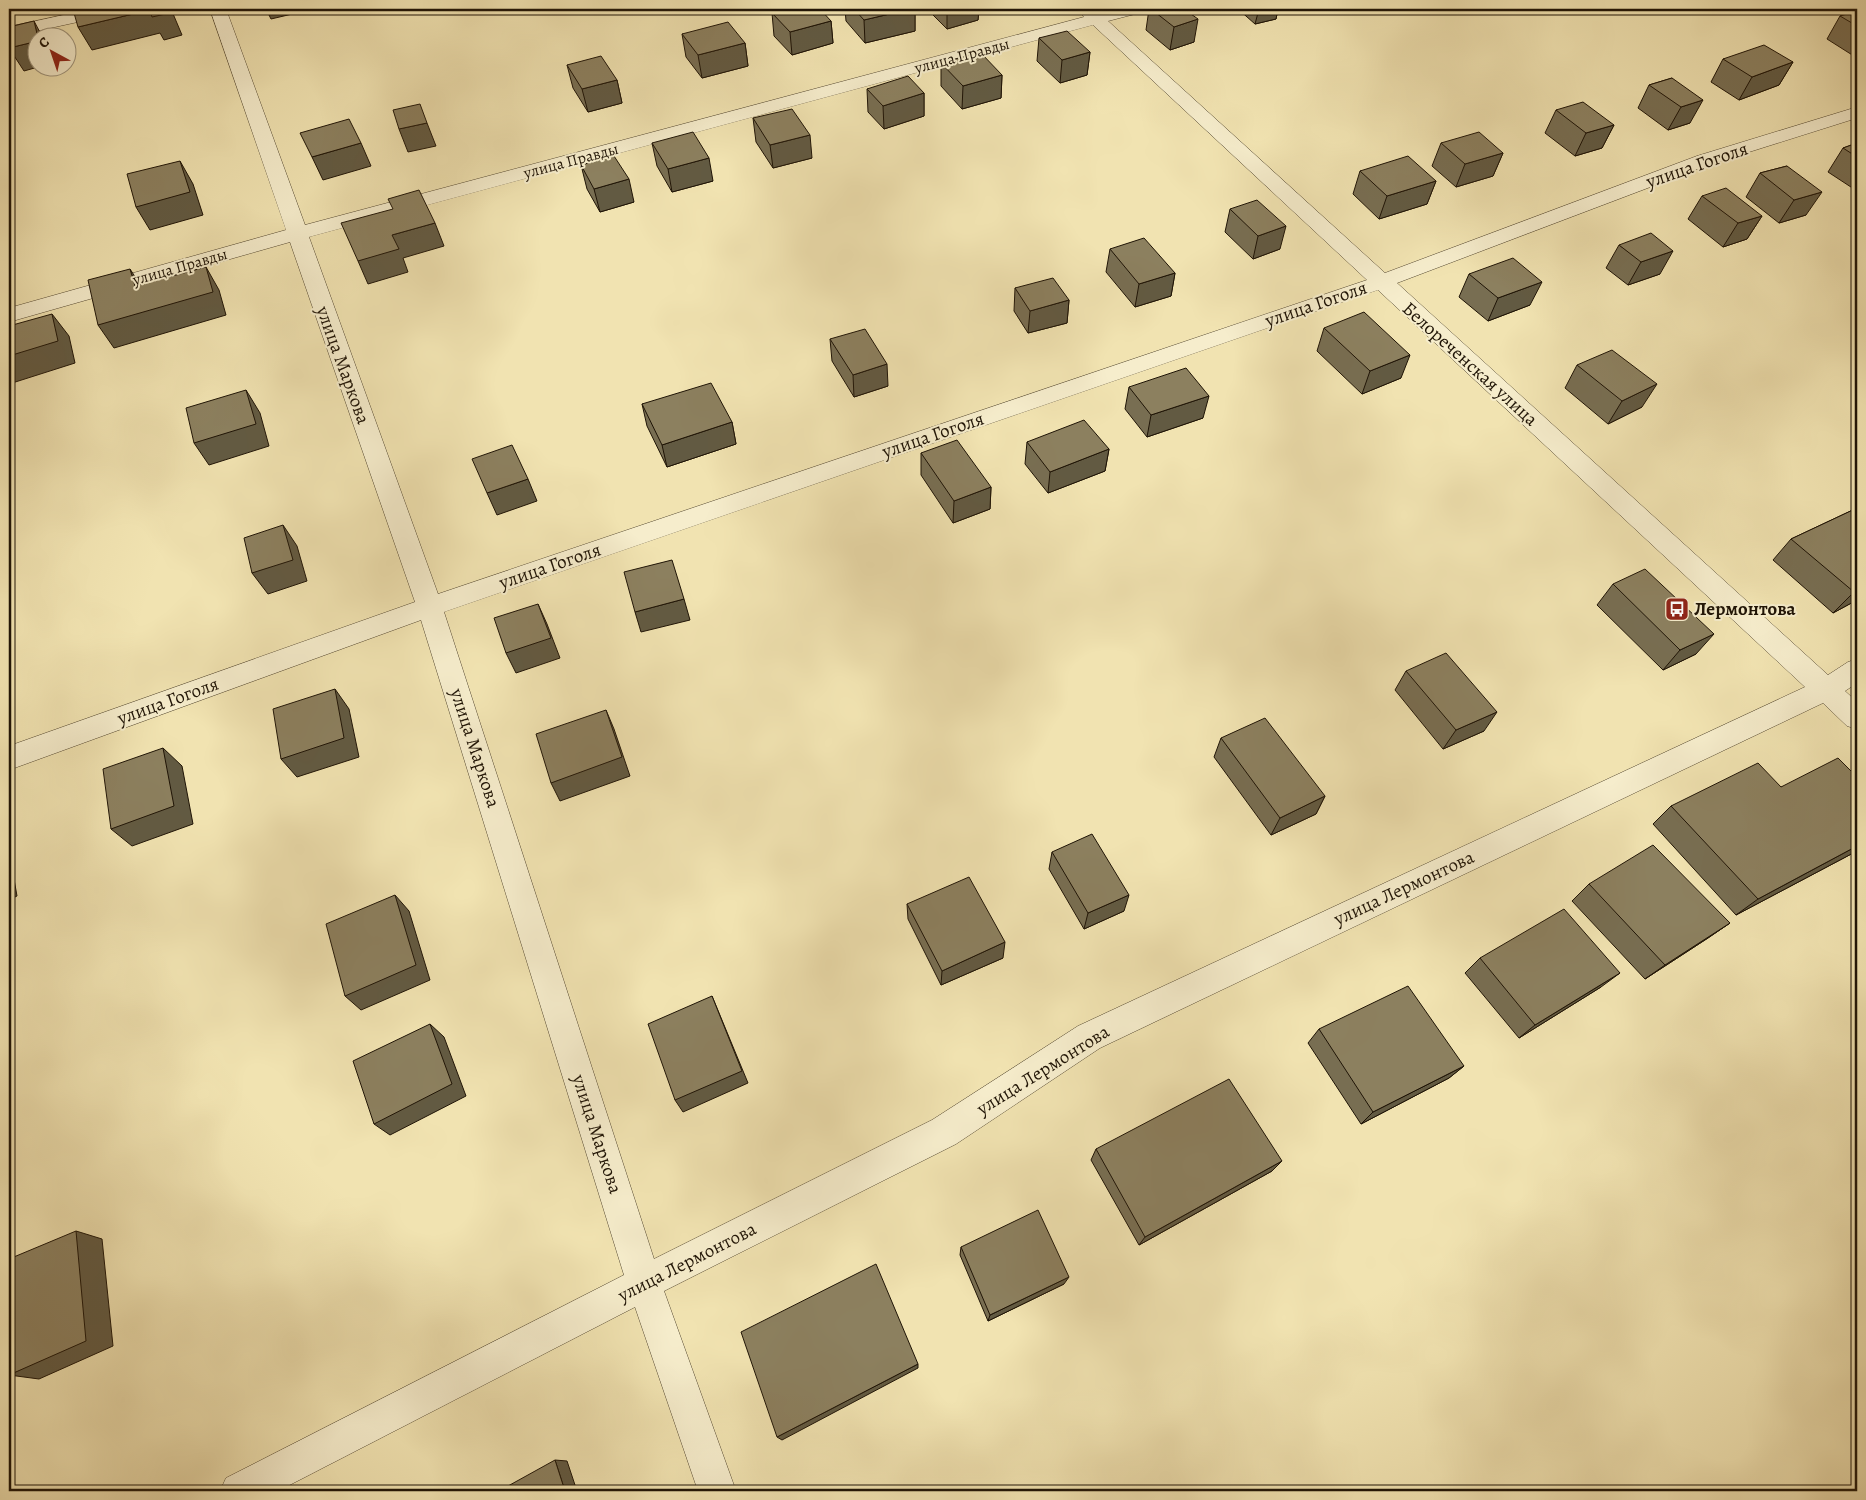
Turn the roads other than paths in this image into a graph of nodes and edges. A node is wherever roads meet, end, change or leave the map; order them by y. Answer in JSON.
{"nodes":[{"id":1,"x":113,"y":9,"type":"edge"},
{"id":2,"x":218,"y":9,"type":"edge"},
{"id":3,"x":1133,"y":9,"type":"edge"},
{"id":4,"x":1853,"y":9,"type":"edge"},
{"id":5,"x":1857,"y":11,"type":"edge"},
{"id":6,"x":1091,"y":14,"type":"edge"},
{"id":7,"x":9,"y":32,"type":"edge"},
{"id":8,"x":1857,"y":112,"type":"edge"},
{"id":9,"x":296,"y":234,"type":"junction"},
{"id":10,"x":1381,"y":282,"type":"junction"},
{"id":11,"x":9,"y":314,"type":"edge"},
{"id":12,"x":430,"y":607,"type":"junction"},
{"id":13,"x":1857,"y":670,"type":"edge"},
{"id":14,"x":1826,"y":689,"type":"junction"},
{"id":15,"x":1857,"y":718,"type":"edge"},
{"id":16,"x":9,"y":758,"type":"edge"},
{"id":17,"x":644,"y":1283,"type":"junction"},
{"id":18,"x":239,"y":1491,"type":"edge"},
{"id":19,"x":717,"y":1491,"type":"edge"}],
"edges":[{"from":1,"to":7,"type":"street"},
{"from":2,"to":9,"type":"street","name":"улица Маркова"},
{"from":3,"to":6,"type":"street","name":"улица Правды"},
{"from":4,"to":5,"type":"street"},
{"from":6,"to":9,"type":"street","name":"улица Правды"},
{"from":6,"to":10,"type":"street","name":"Белореченская улица"},
{"from":8,"to":10,"type":"street","name":"улица Гоголя"},
{"from":9,"to":11,"type":"street","name":"улица Правды"},
{"from":9,"to":12,"type":"street","name":"улица Маркова"},
{"from":10,"to":12,"type":"street","name":"улица Гоголя"},
{"from":10,"to":14,"type":"street","name":"Белореченская улица"},
{"from":12,"to":16,"type":"street","name":"улица Гоголя"},
{"from":12,"to":17,"type":"street","name":"улица Маркова"},
{"from":13,"to":14,"type":"street","name":"улица Лермонтова"},
{"from":14,"to":15,"type":"street","name":"Белореченская улица"},
{"from":14,"to":17,"type":"street","name":"улица Лермонтова"},
{"from":17,"to":18,"type":"street","name":"улица Лермонтова"},
{"from":17,"to":19,"type":"street","name":"улица Маркова"}]}
